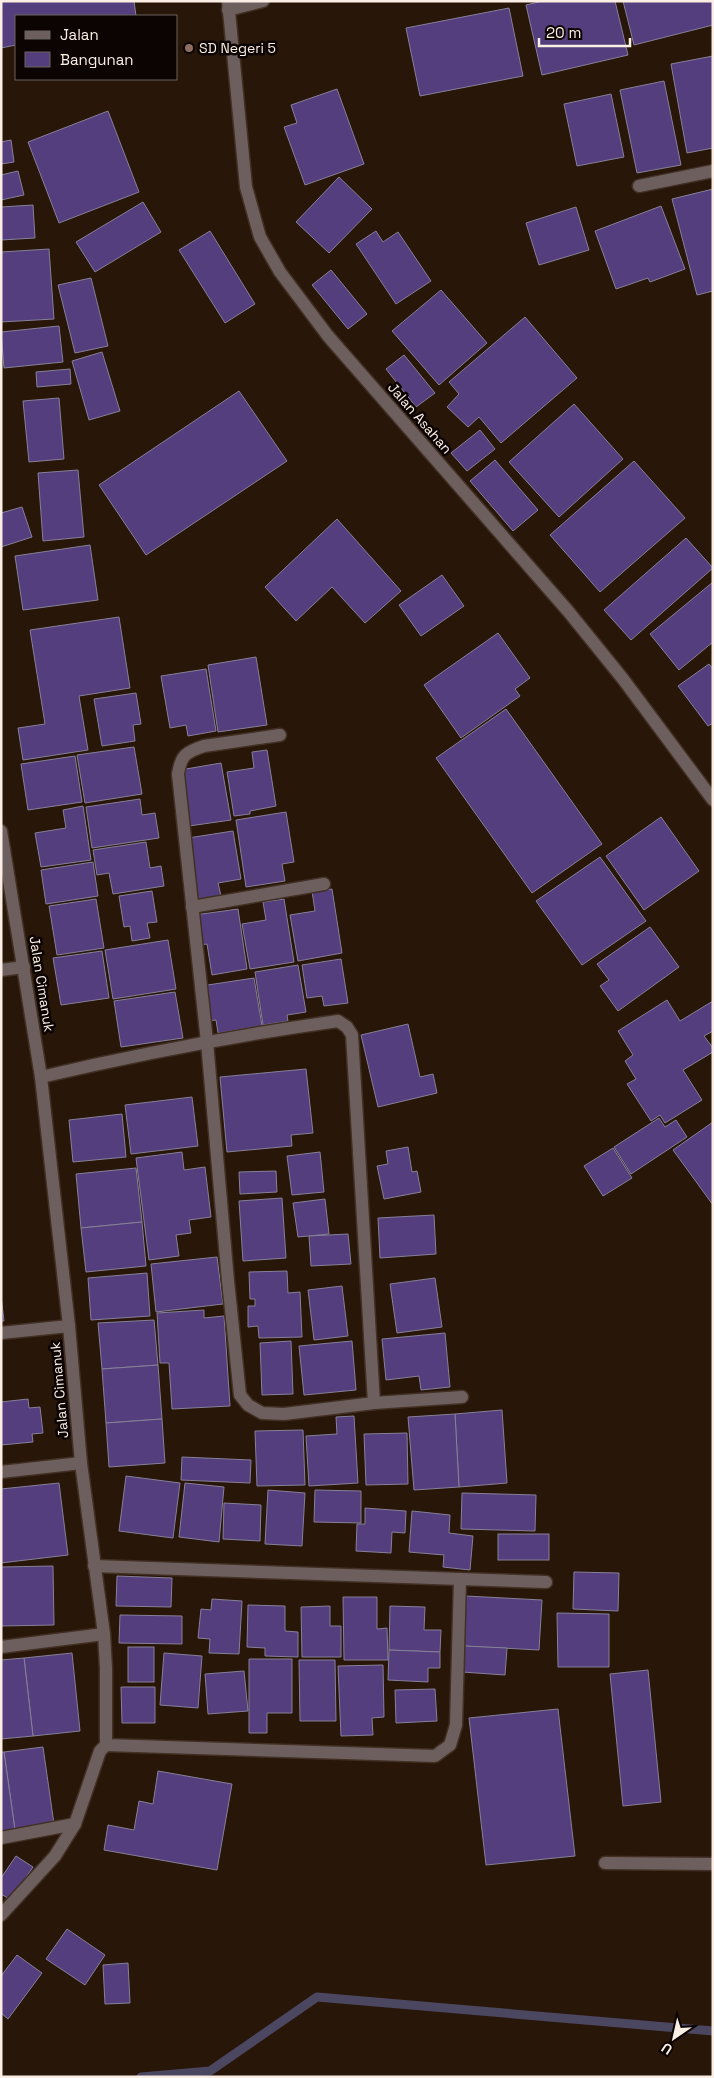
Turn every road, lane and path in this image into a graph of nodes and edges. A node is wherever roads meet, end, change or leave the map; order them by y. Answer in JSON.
{"nodes":[{"id":1,"x":263,"y":1,"type":"edge"},
{"id":2,"x":228,"y":5,"type":"edge"},
{"id":3,"x":713,"y":171,"type":"edge"},
{"id":4,"x":639,"y":186,"type":"dead end"},
{"id":5,"x":280,"y":735,"type":"dead end"},
{"id":6,"x":713,"y":800,"type":"edge"},
{"id":7,"x":1,"y":831,"type":"edge"},
{"id":8,"x":324,"y":884,"type":"dead end"},
{"id":9,"x":192,"y":907,"type":"junction"},
{"id":10,"x":24,"y":967,"type":"junction"},
{"id":11,"x":1,"y":970,"type":"edge"},
{"id":12,"x":207,"y":1042,"type":"junction"},
{"id":13,"x":41,"y":1076,"type":"junction"},
{"id":14,"x":69,"y":1326,"type":"junction"},
{"id":15,"x":1,"y":1333,"type":"edge"},
{"id":16,"x":462,"y":1398,"type":"dead end"},
{"id":17,"x":374,"y":1403,"type":"junction"},
{"id":18,"x":81,"y":1463,"type":"junction"},
{"id":19,"x":1,"y":1472,"type":"edge"},
{"id":20,"x":94,"y":1566,"type":"junction"},
{"id":21,"x":460,"y":1579,"type":"junction"},
{"id":22,"x":546,"y":1582,"type":"dead end"},
{"id":23,"x":104,"y":1634,"type":"junction"},
{"id":24,"x":1,"y":1647,"type":"edge"},
{"id":25,"x":106,"y":1745,"type":"junction"},
{"id":26,"x":75,"y":1824,"type":"junction"},
{"id":27,"x":1,"y":1838,"type":"edge"},
{"id":28,"x":605,"y":1863,"type":"dead end"},
{"id":29,"x":713,"y":1864,"type":"edge"},
{"id":30,"x":1,"y":1915,"type":"edge"}],
"edges":[{"from":1,"to":2,"type":"street"},
{"from":2,"to":6,"type":"street","name":"Jalan Asahan"},
{"from":3,"to":4,"type":"street"},
{"from":5,"to":9,"type":"street"},
{"from":7,"to":10,"type":"street","name":"Jalan Cimanuk"},
{"from":8,"to":9,"type":"street"},
{"from":9,"to":12,"type":"street"},
{"from":10,"to":11,"type":"street"},
{"from":10,"to":13,"type":"street","name":"Jalan Cimanuk"},
{"from":12,"to":13,"type":"street"},
{"from":12,"to":17,"type":"street"},
{"from":12,"to":17,"type":"street"},
{"from":13,"to":14,"type":"street","name":"Jalan Cimanuk"},
{"from":14,"to":15,"type":"street"},
{"from":14,"to":18,"type":"street","name":"Jalan Cimanuk"},
{"from":16,"to":17,"type":"street"},
{"from":18,"to":19,"type":"street"},
{"from":18,"to":20,"type":"street","name":"Jalan Cimanuk"},
{"from":20,"to":21,"type":"street"},
{"from":20,"to":23,"type":"street","name":"Jalan Cimanuk"},
{"from":21,"to":22,"type":"street"},
{"from":21,"to":25,"type":"street"},
{"from":23,"to":24,"type":"street"},
{"from":23,"to":25,"type":"street","name":"Jalan Cimanuk"},
{"from":25,"to":26,"type":"street","name":"Jalan Cimanuk"},
{"from":26,"to":27,"type":"street"},
{"from":26,"to":30,"type":"street","name":"Jalan Cimanuk"},
{"from":28,"to":29,"type":"street"}]}
